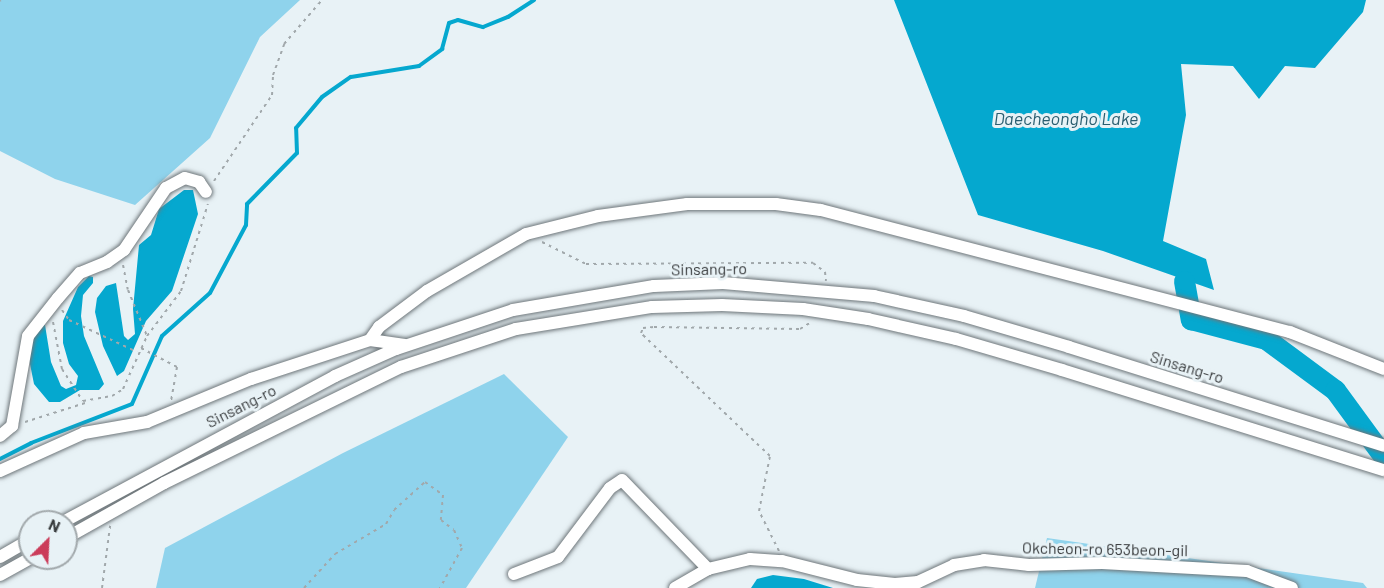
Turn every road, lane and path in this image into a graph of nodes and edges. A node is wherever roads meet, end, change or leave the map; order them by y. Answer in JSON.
{"nodes":[{"id":1,"x":322,"y":0,"type":"edge"},
{"id":2,"x":206,"y":192,"type":"junction"},
{"id":3,"x":539,"y":241,"type":"dead end"},
{"id":4,"x":118,"y":254,"type":"junction"},
{"id":5,"x":826,"y":284,"type":"dead end"},
{"id":6,"x":57,"y":309,"type":"junction"},
{"id":7,"x":814,"y":319,"type":"dead end"},
{"id":8,"x":147,"y":336,"type":"junction"},
{"id":9,"x":370,"y":340,"type":"junction"},
{"id":10,"x":406,"y":345,"type":"junction"},
{"id":11,"x":141,"y":348,"type":"junction"},
{"id":12,"x":137,"y":352,"type":"junction"},
{"id":13,"x":1384,"y":369,"type":"edge"},
{"id":14,"x":84,"y":402,"type":"junction"},
{"id":15,"x":171,"y":404,"type":"dead end"},
{"id":16,"x":12,"y":426,"type":"junction"},
{"id":17,"x":0,"y":436,"type":"edge"},
{"id":18,"x":1384,"y":446,"type":"edge"},
{"id":19,"x":1384,"y":470,"type":"edge"},
{"id":20,"x":0,"y":471,"type":"edge"},
{"id":21,"x":78,"y":514,"type":"edge"},
{"id":22,"x":109,"y":514,"type":"junction"},
{"id":23,"x":78,"y":531,"type":"edge"},
{"id":24,"x":18,"y":547,"type":"edge"},
{"id":25,"x":779,"y":549,"type":"dead end"},
{"id":26,"x":0,"y":557,"type":"edge"},
{"id":27,"x":18,"y":565,"type":"edge"},
{"id":28,"x":708,"y":569,"type":"junction"},
{"id":29,"x":514,"y":574,"type":"dead end"},
{"id":30,"x":0,"y":575,"type":"edge"},
{"id":31,"x":916,"y":585,"type":"edge"},
{"id":32,"x":102,"y":588,"type":"edge"},
{"id":33,"x":304,"y":588,"type":"edge"},
{"id":34,"x":441,"y":588,"type":"edge"},
{"id":35,"x":675,"y":588,"type":"edge"},
{"id":36,"x":1292,"y":588,"type":"edge"}],
"edges":[{"from":1,"to":2,"type":"path"},
{"from":2,"to":4,"type":"street"},
{"from":2,"to":8,"type":"path"},
{"from":3,"to":5,"type":"path"},
{"from":4,"to":6,"type":"street"},
{"from":4,"to":8,"type":"path"},
{"from":6,"to":12,"type":"path"},
{"from":6,"to":14,"type":"path"},
{"from":6,"to":16,"type":"street"},
{"from":7,"to":25,"type":"path"},
{"from":8,"to":11,"type":"path"},
{"from":9,"to":10,"type":"street"},
{"from":9,"to":13,"type":"street"},
{"from":9,"to":20,"type":"street"},
{"from":10,"to":18,"type":"street","name":"Sinsang-ro"},
{"from":10,"to":21,"type":"street","name":"Sinsang-ro"},
{"from":11,"to":12,"type":"path"},
{"from":11,"to":15,"type":"path"},
{"from":12,"to":14,"type":"path"},
{"from":14,"to":16,"type":"path"},
{"from":16,"to":17,"type":"street"},
{"from":19,"to":22,"type":"street","name":"Sinsang-ro"},
{"from":22,"to":23,"type":"street","name":"Sinsang-ro"},
{"from":22,"to":32,"type":"path"},
{"from":24,"to":26,"type":"street"},
{"from":27,"to":30,"type":"street"},
{"from":28,"to":29,"type":"street"},
{"from":28,"to":31,"type":"street","name":"Okcheon-ro 653beon-gil"},
{"from":28,"to":35,"type":"street","name":"Okcheon-ro 653beon-gil"},
{"from":31,"to":36,"type":"street","name":"Okcheon-ro 653beon-gil"},
{"from":33,"to":34,"type":"path"}]}
